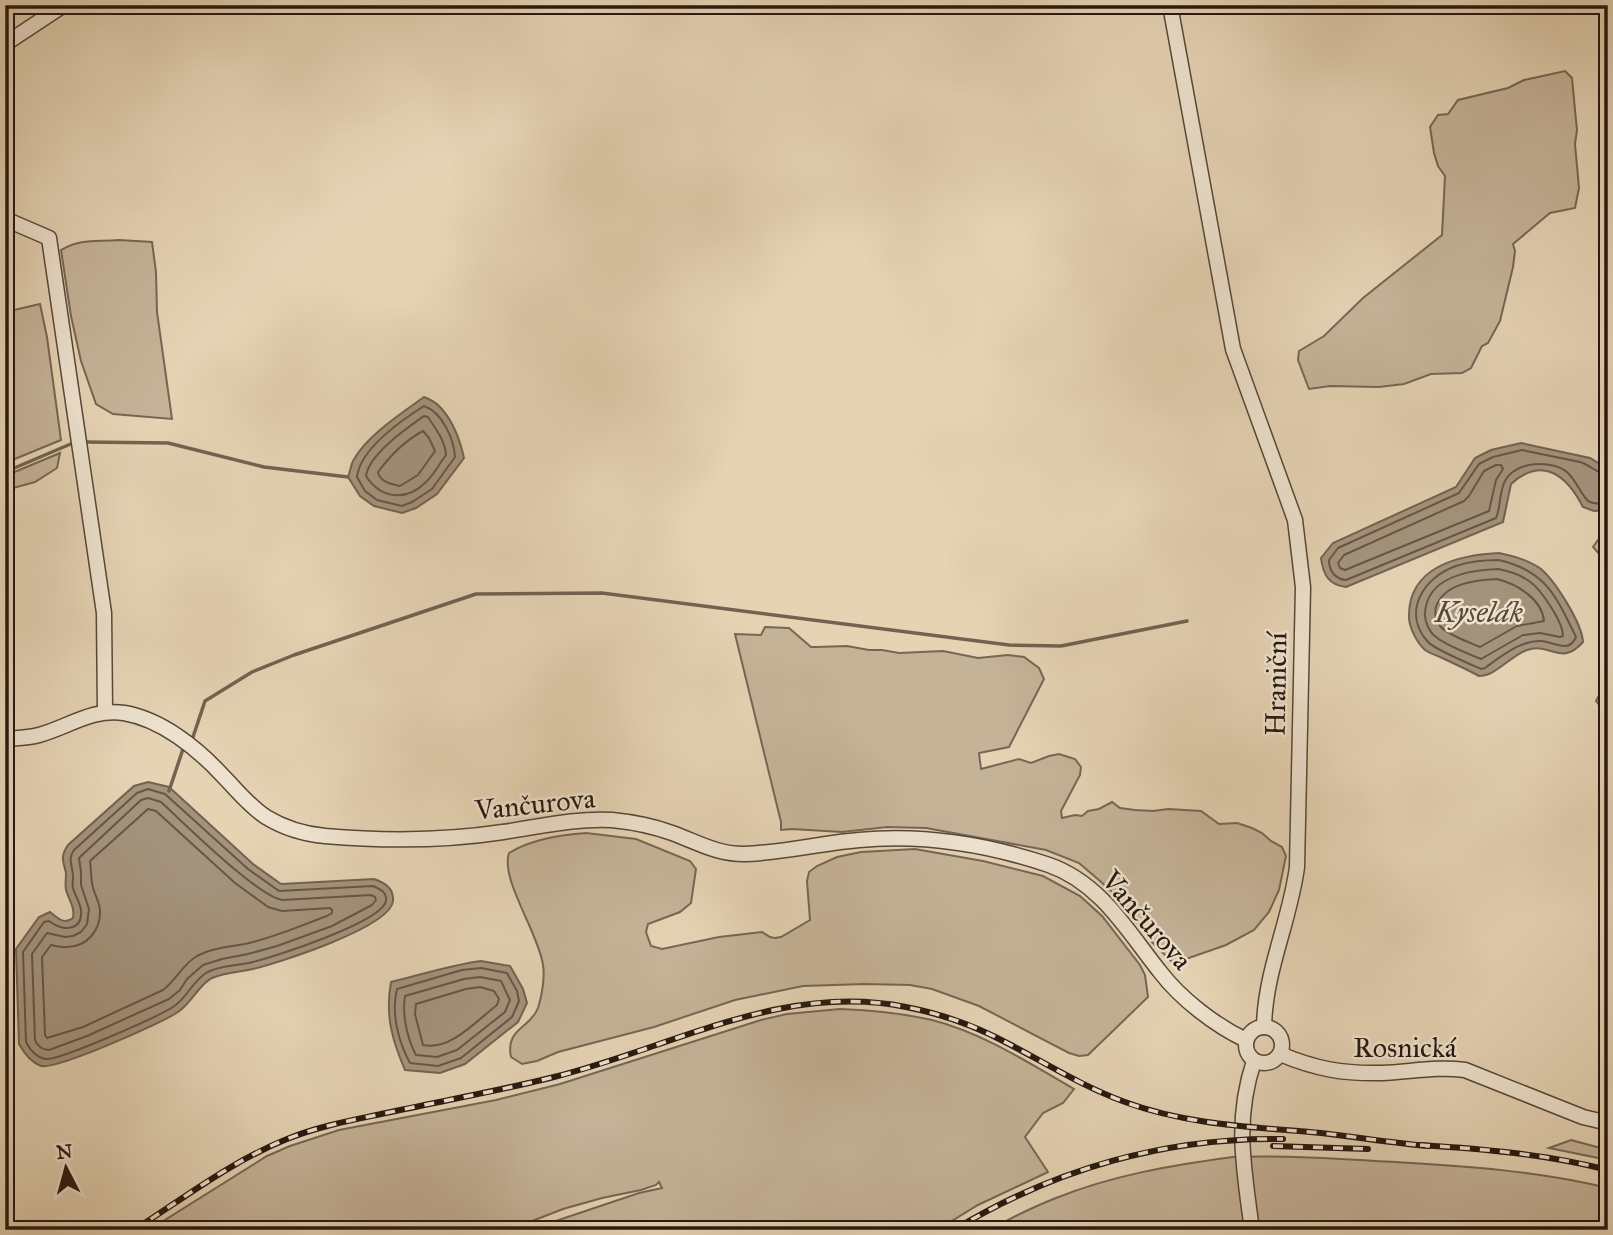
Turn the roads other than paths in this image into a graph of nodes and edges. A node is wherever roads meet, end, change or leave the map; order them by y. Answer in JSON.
{"nodes":[{"id":1,"x":64,"y":5,"type":"edge"},
{"id":2,"x":1170,"y":5,"type":"edge"},
{"id":3,"x":5,"y":44,"type":"edge"},
{"id":4,"x":5,"y":219,"type":"edge"},
{"id":5,"x":105,"y":712,"type":"junction"},
{"id":6,"x":5,"y":739,"type":"edge"},
{"id":7,"x":1264,"y":1027,"type":"junction"},
{"id":8,"x":1246,"y":1040,"type":"junction"},
{"id":9,"x":1280,"y":1054,"type":"junction"},
{"id":10,"x":1254,"y":1061,"type":"junction"},
{"id":11,"x":1608,"y":1124,"type":"edge"},
{"id":12,"x":1252,"y":1230,"type":"edge"}],
"edges":[{"from":1,"to":3,"type":"street"},
{"from":2,"to":7,"type":"street","name":"Hraniční"},
{"from":4,"to":5,"type":"street"},
{"from":5,"to":6,"type":"street","name":"Vančurova"},
{"from":5,"to":8,"type":"street","name":"Vančurova"},
{"from":7,"to":8,"type":"street"},
{"from":7,"to":9,"type":"street"},
{"from":8,"to":10,"type":"street"},
{"from":9,"to":10,"type":"street"},
{"from":9,"to":11,"type":"street","name":"Rosnická"},
{"from":10,"to":12,"type":"street"}]}
